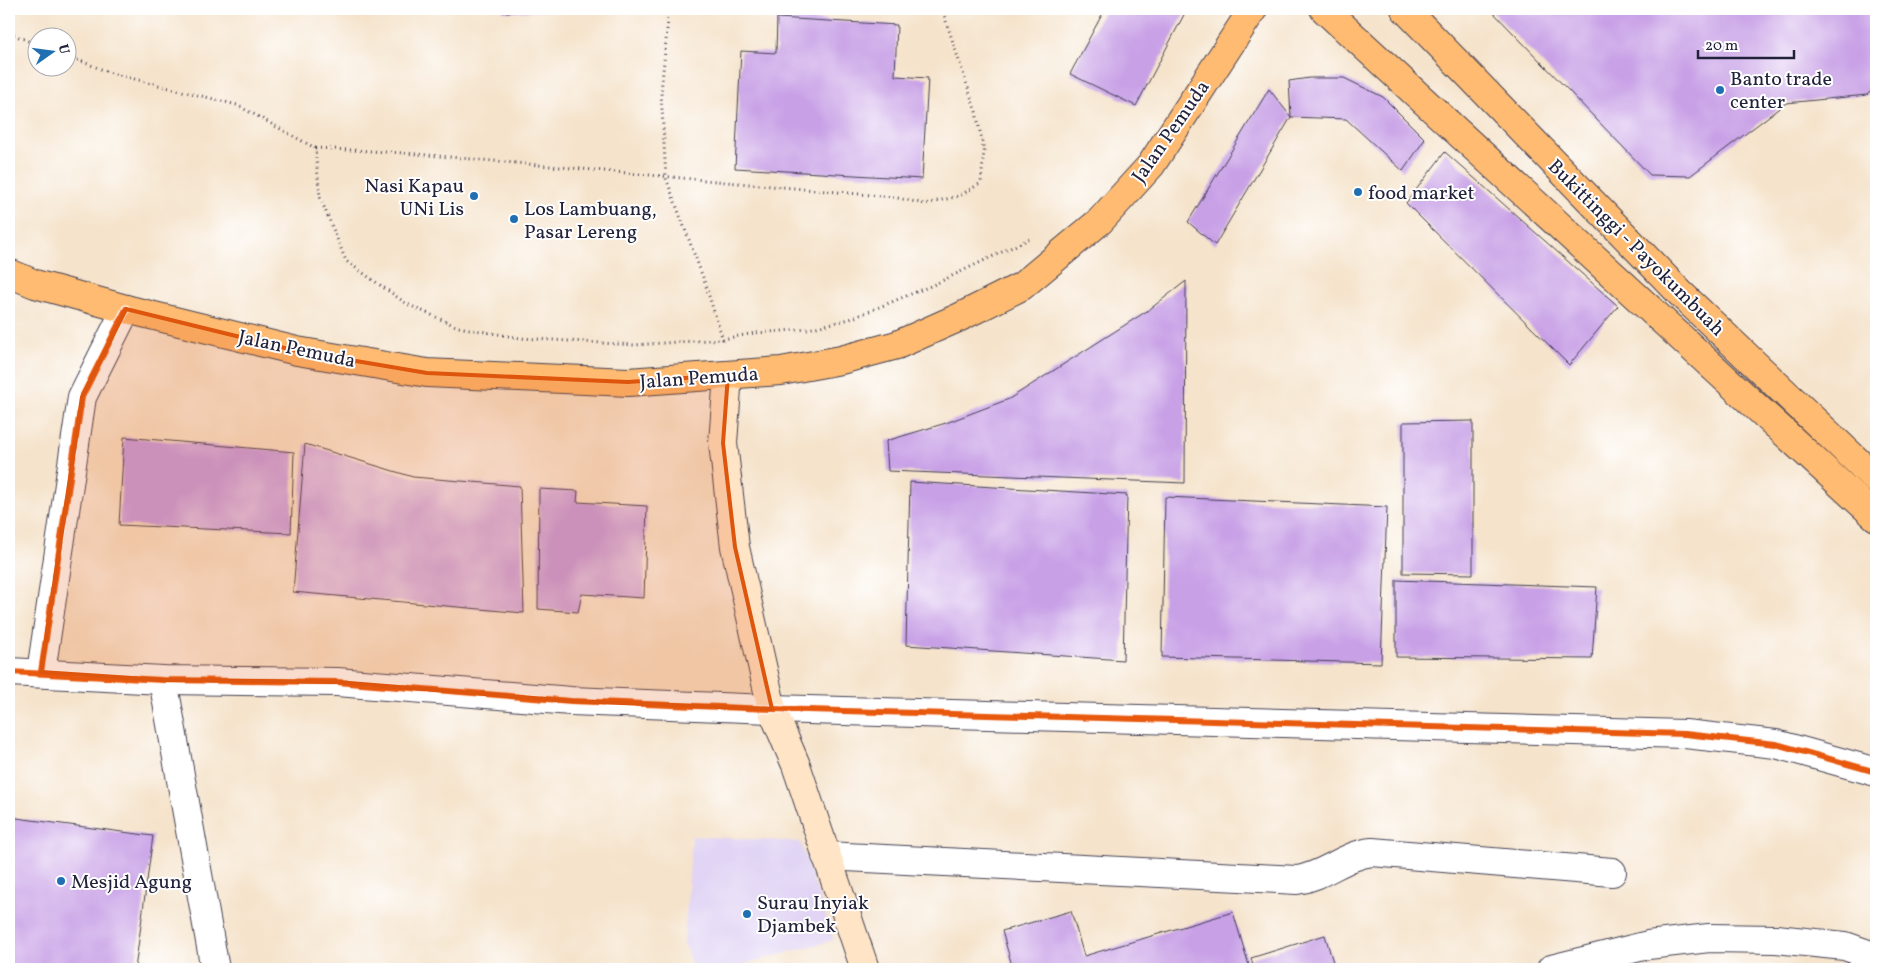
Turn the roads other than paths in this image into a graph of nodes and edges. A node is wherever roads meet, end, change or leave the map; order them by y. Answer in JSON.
{"nodes":[{"id":1,"x":1253,"y":9,"type":"edge"},
{"id":2,"x":1324,"y":9,"type":"edge"},
{"id":3,"x":1405,"y":9,"type":"edge"},
{"id":4,"x":9,"y":273,"type":"edge"},
{"id":5,"x":126,"y":309,"type":"junction"},
{"id":6,"x":728,"y":375,"type":"junction"},
{"id":7,"x":1876,"y":479,"type":"edge"},
{"id":8,"x":1876,"y":517,"type":"edge"},
{"id":9,"x":9,"y":672,"type":"edge"},
{"id":10,"x":41,"y":672,"type":"junction"},
{"id":11,"x":163,"y":680,"type":"junction"},
{"id":12,"x":772,"y":709,"type":"junction"},
{"id":13,"x":1876,"y":772,"type":"edge"},
{"id":14,"x":826,"y":856,"type":"junction"},
{"id":15,"x":1612,"y":872,"type":"dead end"},
{"id":16,"x":1876,"y":957,"type":"edge"},
{"id":17,"x":216,"y":969,"type":"edge"},
{"id":18,"x":865,"y":969,"type":"edge"},
{"id":19,"x":1551,"y":969,"type":"edge"}],
"edges":[{"from":1,"to":6,"type":"main road","name":"Jalan Pemuda"},
{"from":2,"to":8,"type":"main road"},
{"from":3,"to":7,"type":"main road","name":"Bukittinggi - Payokumbuah"},
{"from":4,"to":5,"type":"main road","name":"Jalan Pemuda"},
{"from":5,"to":6,"type":"main road","name":"Jalan Pemuda"},
{"from":5,"to":10,"type":"street"},
{"from":6,"to":12,"type":"street"},
{"from":9,"to":10,"type":"street"},
{"from":10,"to":11,"type":"street"},
{"from":11,"to":12,"type":"street"},
{"from":11,"to":17,"type":"street"},
{"from":12,"to":13,"type":"street"},
{"from":12,"to":14,"type":"street"},
{"from":14,"to":15,"type":"street"},
{"from":14,"to":18,"type":"street"},
{"from":16,"to":19,"type":"street"}]}
